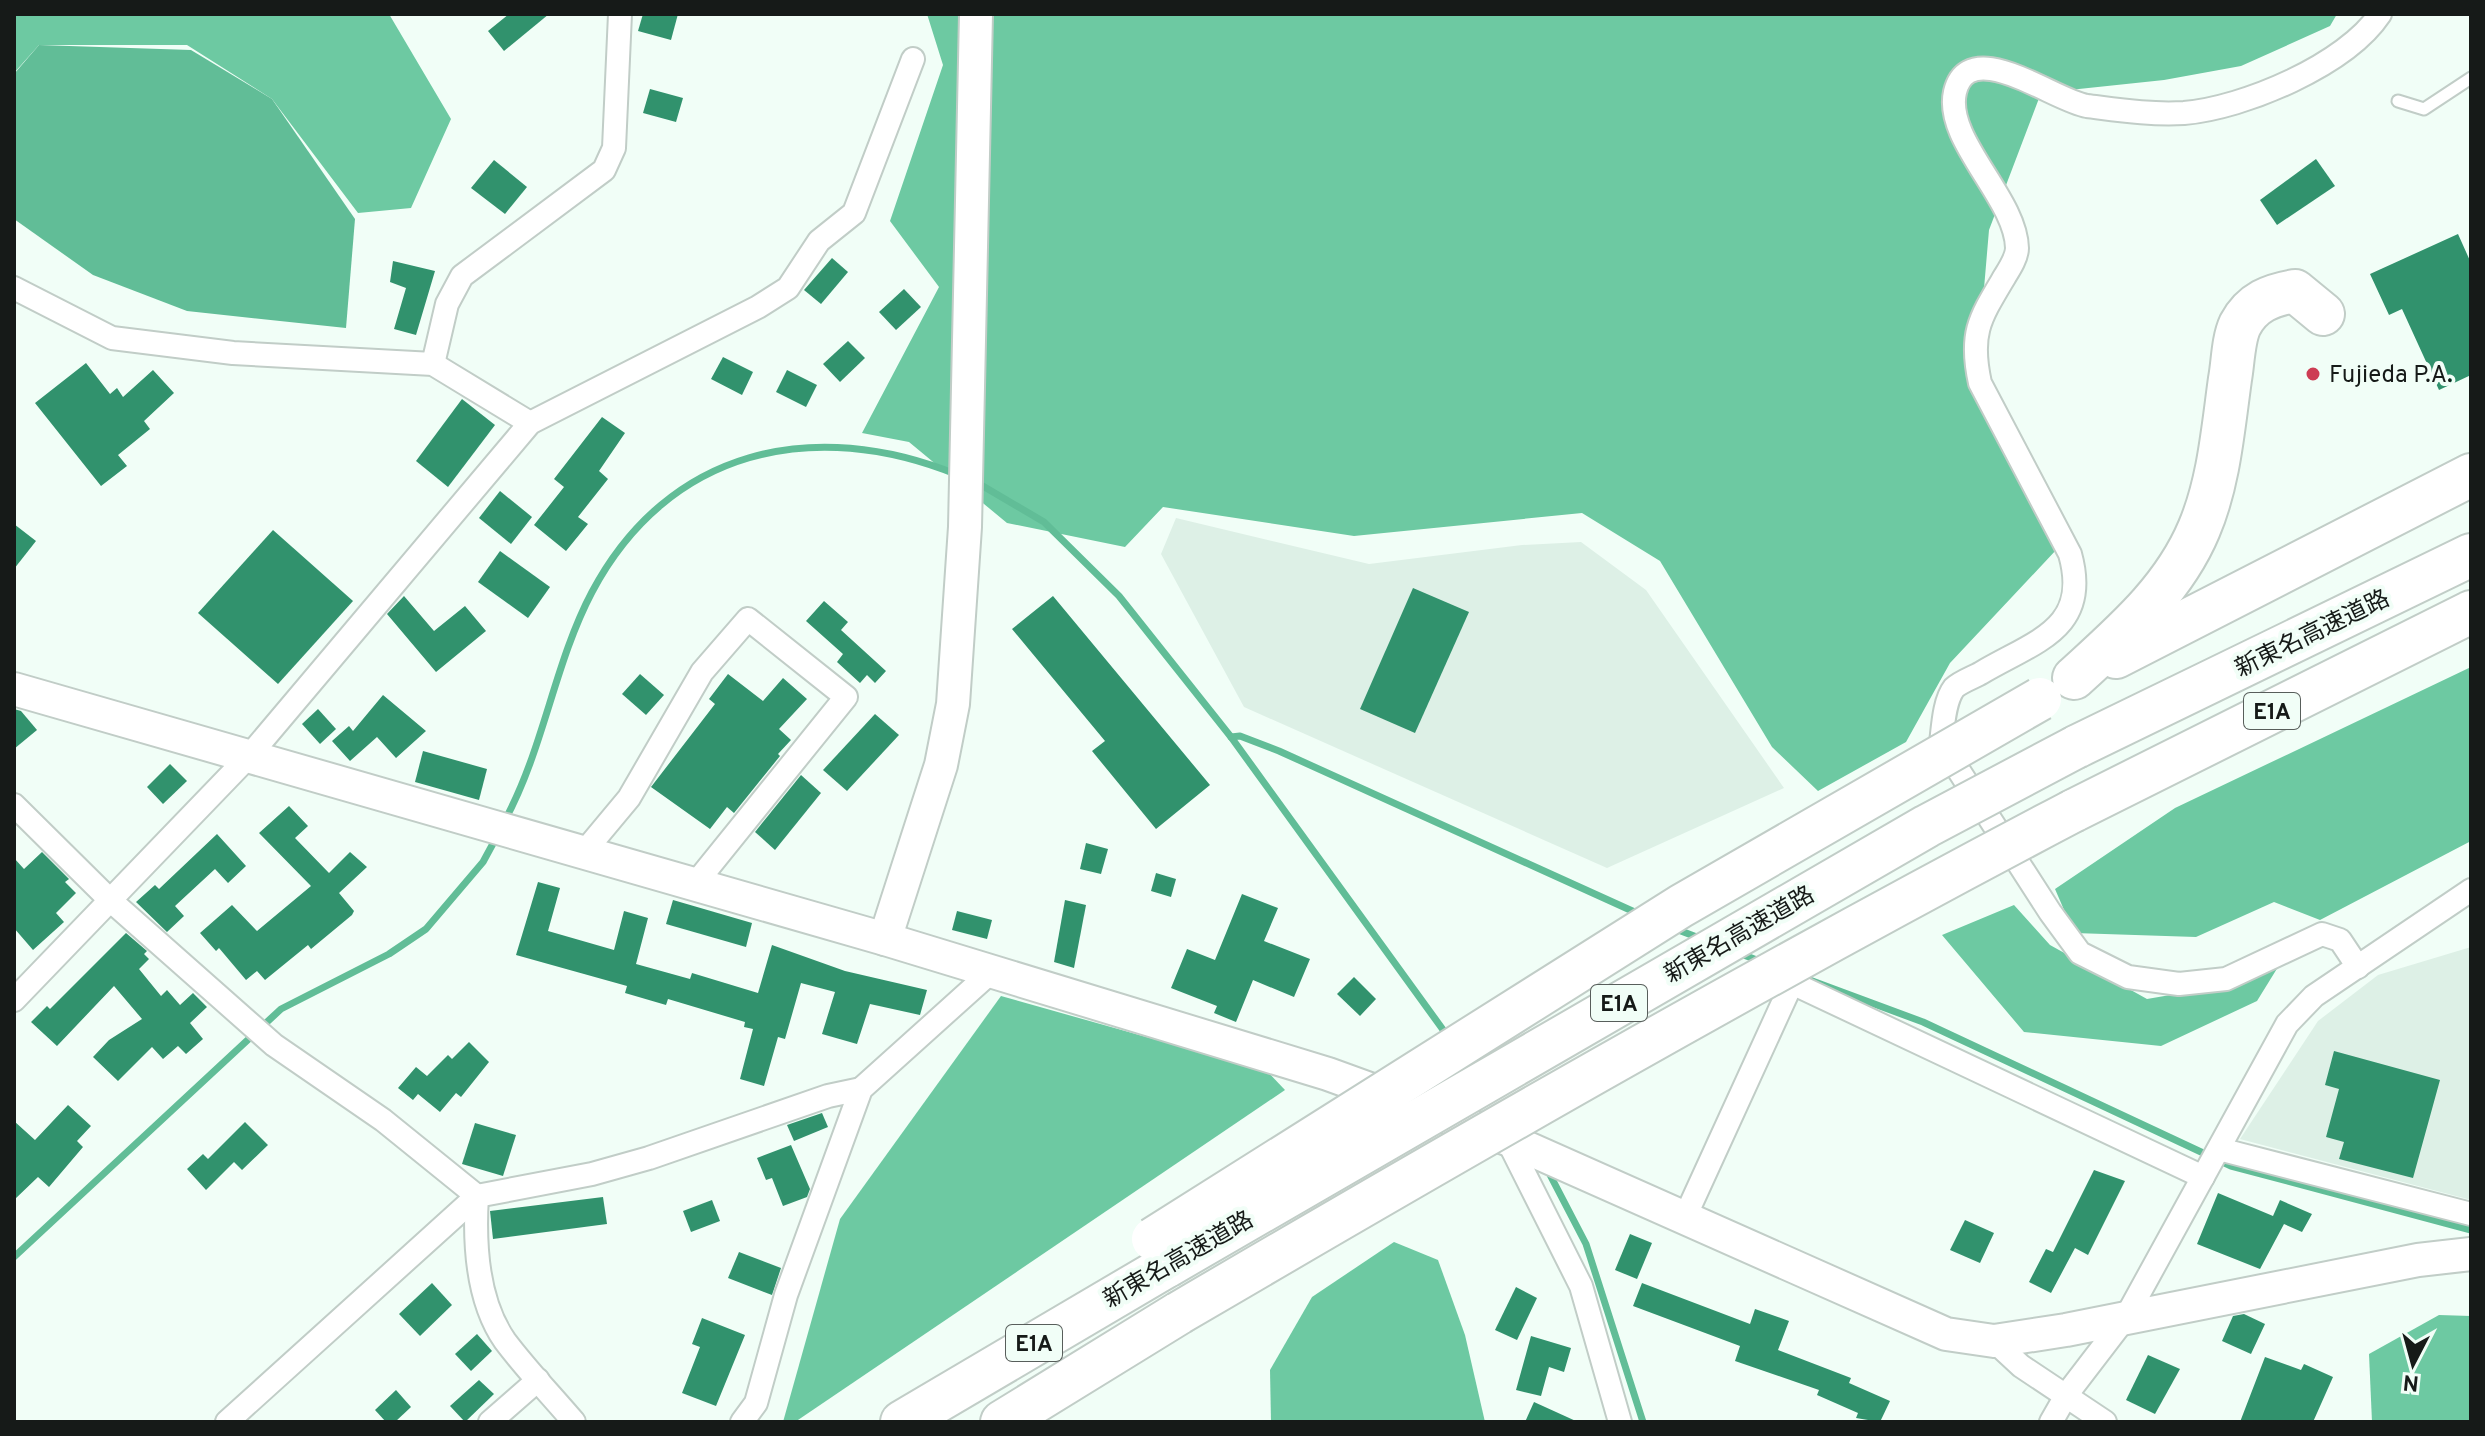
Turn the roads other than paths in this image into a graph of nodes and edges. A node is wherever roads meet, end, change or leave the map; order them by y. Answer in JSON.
{"nodes":[{"id":1,"x":620,"y":14,"type":"edge"},
{"id":2,"x":976,"y":14,"type":"edge"},
{"id":3,"x":2380,"y":14,"type":"edge"},
{"id":4,"x":913,"y":59,"type":"dead end"},
{"id":5,"x":2471,"y":78,"type":"edge"},
{"id":6,"x":2398,"y":101,"type":"dead end"},
{"id":7,"x":14,"y":288,"type":"edge"},
{"id":8,"x":2323,"y":314,"type":"dead end"},
{"id":9,"x":433,"y":364,"type":"junction"},
{"id":10,"x":530,"y":423,"type":"junction"},
{"id":11,"x":2471,"y":475,"type":"edge"},
{"id":12,"x":2471,"y":555,"type":"edge"},
{"id":13,"x":2471,"y":612,"type":"edge"},
{"id":14,"x":14,"y":689,"type":"edge"},
{"id":15,"x":2057,"y":689,"type":"junction"},
{"id":16,"x":250,"y":755,"type":"junction"},
{"id":17,"x":14,"y":805,"type":"edge"},
{"id":18,"x":584,"y":852,"type":"junction"},
{"id":19,"x":695,"y":884,"type":"junction"},
{"id":20,"x":2471,"y":890,"type":"edge"},
{"id":21,"x":110,"y":900,"type":"junction"},
{"id":22,"x":885,"y":939,"type":"junction"},
{"id":23,"x":2358,"y":967,"type":"junction"},
{"id":24,"x":991,"y":972,"type":"junction"},
{"id":25,"x":14,"y":1000,"type":"edge"},
{"id":26,"x":861,"y":1089,"type":"junction"},
{"id":27,"x":1507,"y":1139,"type":"junction"},
{"id":28,"x":2219,"y":1149,"type":"junction"},
{"id":29,"x":2203,"y":1177,"type":"junction"},
{"id":30,"x":477,"y":1196,"type":"junction"},
{"id":31,"x":2471,"y":1214,"type":"edge"},
{"id":32,"x":1685,"y":1217,"type":"junction"},
{"id":33,"x":1160,"y":1252,"type":"junction"},
{"id":34,"x":2471,"y":1254,"type":"edge"},
{"id":35,"x":2126,"y":1317,"type":"junction"},
{"id":36,"x":1994,"y":1341,"type":"junction"},
{"id":37,"x":538,"y":1380,"type":"junction"},
{"id":38,"x":2067,"y":1394,"type":"junction"},
{"id":39,"x":227,"y":1422,"type":"edge"},
{"id":40,"x":490,"y":1422,"type":"edge"},
{"id":41,"x":574,"y":1422,"type":"edge"},
{"id":42,"x":742,"y":1422,"type":"edge"},
{"id":43,"x":902,"y":1422,"type":"edge"},
{"id":44,"x":1002,"y":1422,"type":"edge"},
{"id":45,"x":1620,"y":1422,"type":"edge"},
{"id":46,"x":2051,"y":1422,"type":"edge"},
{"id":47,"x":2105,"y":1422,"type":"edge"}],
"edges":[{"from":1,"to":9,"type":"street"},
{"from":2,"to":22,"type":"street"},
{"from":3,"to":23,"type":"street"},
{"from":4,"to":10,"type":"street"},
{"from":5,"to":6,"type":"lane"},
{"from":7,"to":9,"type":"street"},
{"from":8,"to":15,"type":"highway"},
{"from":9,"to":10,"type":"street"},
{"from":10,"to":16,"type":"street"},
{"from":11,"to":15,"type":"highway"},
{"from":12,"to":33,"type":"highway","name":"新東名高速道路","number":"E1A","bridge":true},
{"from":13,"to":44,"type":"highway","name":"新東名高速道路","number":"E1A","bridge":true},
{"from":14,"to":16,"type":"street"},
{"from":15,"to":33,"type":"highway","bridge":true},
{"from":16,"to":18,"type":"street"},
{"from":16,"to":21,"type":"street"},
{"from":17,"to":21,"type":"street"},
{"from":18,"to":19,"type":"street"},
{"from":18,"to":19,"type":"street"},
{"from":19,"to":22,"type":"street"},
{"from":20,"to":23,"type":"street"},
{"from":21,"to":25,"type":"street"},
{"from":21,"to":30,"type":"street"},
{"from":22,"to":24,"type":"street"},
{"from":23,"to":28,"type":"street"},
{"from":24,"to":26,"type":"street"},
{"from":24,"to":27,"type":"street"},
{"from":26,"to":30,"type":"street"},
{"from":26,"to":42,"type":"street"},
{"from":27,"to":32,"type":"street"},
{"from":27,"to":45,"type":"street"},
{"from":28,"to":29,"type":"street"},
{"from":28,"to":31,"type":"street"},
{"from":29,"to":32,"type":"street"},
{"from":29,"to":35,"type":"street"},
{"from":30,"to":37,"type":"street"},
{"from":30,"to":39,"type":"street"},
{"from":32,"to":36,"type":"street"},
{"from":33,"to":43,"type":"highway","name":"新東名高速道路","number":"E1A"},
{"from":34,"to":35,"type":"street"},
{"from":35,"to":36,"type":"street"},
{"from":35,"to":38,"type":"street"},
{"from":36,"to":38,"type":"street"},
{"from":37,"to":40,"type":"street"},
{"from":37,"to":41,"type":"street"},
{"from":38,"to":46,"type":"street"},
{"from":38,"to":47,"type":"street"}]}
